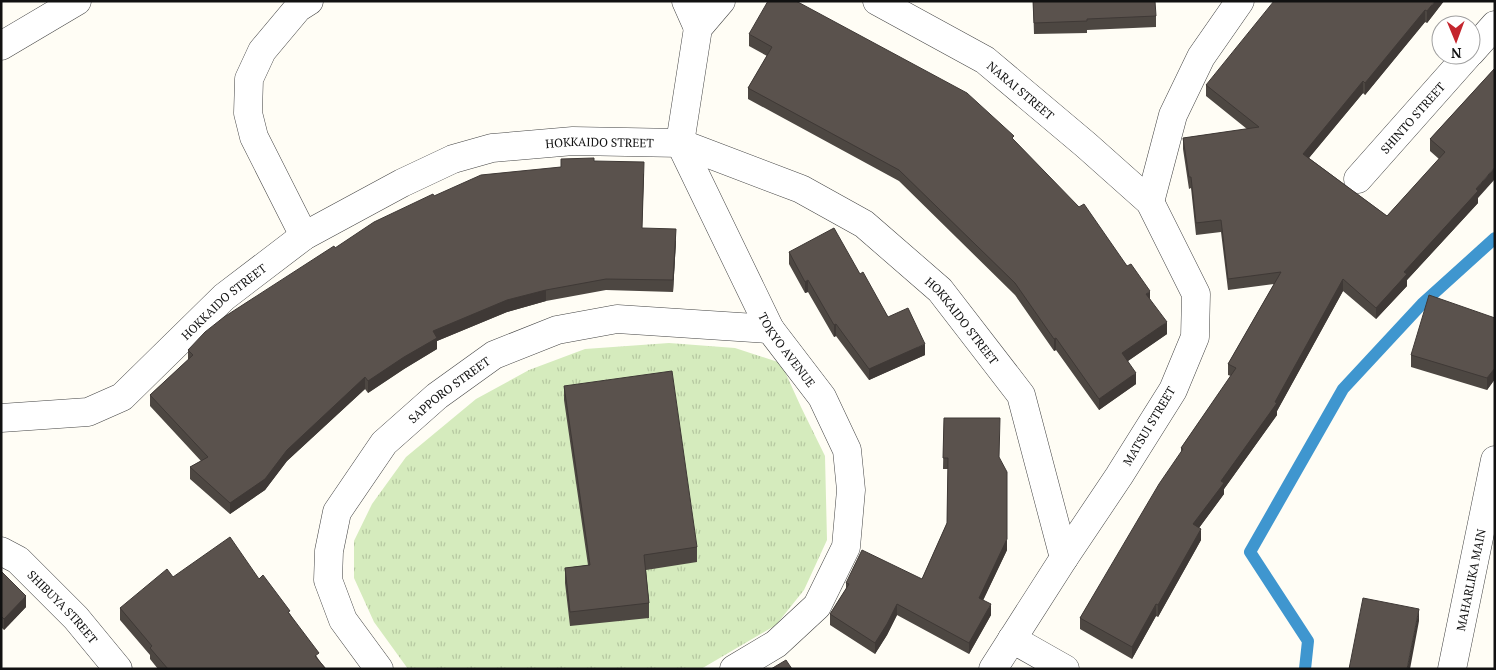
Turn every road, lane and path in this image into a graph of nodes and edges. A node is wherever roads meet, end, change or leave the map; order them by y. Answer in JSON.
{"nodes":[{"id":1,"x":77,"y":1,"type":"edge"},
{"id":2,"x":309,"y":1,"type":"edge"},
{"id":3,"x":686,"y":1,"type":"edge"},
{"id":4,"x":721,"y":1,"type":"edge"},
{"id":5,"x":877,"y":1,"type":"edge"},
{"id":6,"x":1240,"y":1,"type":"edge"},
{"id":7,"x":1495,"y":25,"type":"edge"},
{"id":8,"x":698,"y":28,"type":"junction"},
{"id":9,"x":1481,"y":41,"type":"edge"},
{"id":10,"x":1,"y":46,"type":"edge"},
{"id":11,"x":1459,"y":65,"type":"edge"},
{"id":12,"x":680,"y":143,"type":"junction"},
{"id":13,"x":1358,"y":179,"type":"dead end"},
{"id":14,"x":1150,"y":202,"type":"junction"},
{"id":15,"x":304,"y":236,"type":"junction"},
{"id":16,"x":770,"y":328,"type":"junction"},
{"id":17,"x":1,"y":418,"type":"edge"},
{"id":18,"x":1495,"y":460,"type":"edge"},
{"id":19,"x":1,"y":551,"type":"edge"},
{"id":20,"x":1064,"y":558,"type":"junction"},
{"id":21,"x":1012,"y":639,"type":"junction"},
{"id":22,"x":118,"y":669,"type":"edge"},
{"id":23,"x":379,"y":669,"type":"edge"},
{"id":24,"x":734,"y":669,"type":"edge"},
{"id":25,"x":993,"y":669,"type":"edge"},
{"id":26,"x":1065,"y":669,"type":"edge"},
{"id":27,"x":1452,"y":669,"type":"edge"}],
"edges":[{"from":1,"to":10,"type":"street"},
{"from":2,"to":15,"type":"street"},
{"from":3,"to":8,"type":"street"},
{"from":4,"to":8,"type":"street"},
{"from":5,"to":14,"type":"street","name":"NARAI STREET"},
{"from":6,"to":14,"type":"street"},
{"from":7,"to":9,"type":"street"},
{"from":8,"to":12,"type":"street"},
{"from":11,"to":13,"type":"street","name":"SHINTO STREET"},
{"from":12,"to":15,"type":"street","name":"HOKKAIDO STREET"},
{"from":12,"to":16,"type":"street","name":"TOKYO AVENUE"},
{"from":12,"to":20,"type":"street","name":"HOKKAIDO STREET"},
{"from":14,"to":20,"type":"street","name":"MATSUI STREET"},
{"from":15,"to":17,"type":"street","name":"HOKKAIDO STREET"},
{"from":16,"to":23,"type":"street","name":"SAPPORO STREET"},
{"from":16,"to":24,"type":"street","name":"TOKYO AVENUE"},
{"from":18,"to":27,"type":"street","name":"MAHARLIKA MAIN"},
{"from":19,"to":22,"type":"street","name":"SHIBUYA STREET"},
{"from":20,"to":21,"type":"street","name":"MATSUI STREET"},
{"from":21,"to":25,"type":"street","name":"MATSUI STREET"},
{"from":21,"to":26,"type":"street"}]}
